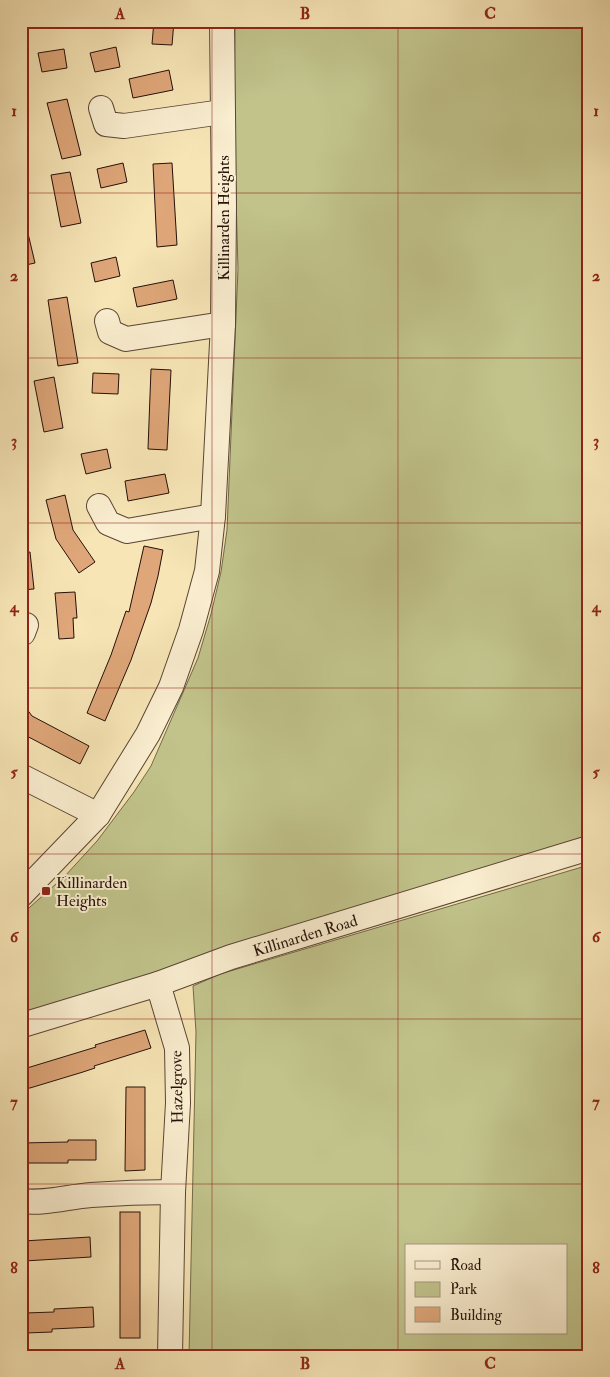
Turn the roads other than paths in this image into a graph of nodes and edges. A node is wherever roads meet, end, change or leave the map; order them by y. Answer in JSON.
{"nodes":[{"id":1,"x":222,"y":21,"type":"edge"},
{"id":2,"x":101,"y":108,"type":"dead end"},
{"id":3,"x":222,"y":112,"type":"junction"},
{"id":4,"x":107,"y":321,"type":"dead end"},
{"id":5,"x":223,"y":324,"type":"junction"},
{"id":6,"x":99,"y":506,"type":"dead end"},
{"id":7,"x":213,"y":516,"type":"junction"},
{"id":8,"x":21,"y":776,"type":"edge"},
{"id":9,"x":98,"y":815,"type":"junction"},
{"id":10,"x":589,"y":848,"type":"edge"},
{"id":11,"x":21,"y":895,"type":"edge"},
{"id":12,"x":158,"y":984,"type":"junction"},
{"id":13,"x":21,"y":1023,"type":"edge"},
{"id":14,"x":173,"y":1192,"type":"junction"},
{"id":15,"x":21,"y":1201,"type":"edge"},
{"id":16,"x":170,"y":1356,"type":"edge"}],
"edges":[{"from":1,"to":3,"type":"street","name":"Killinarden Heights"},
{"from":2,"to":3,"type":"street"},
{"from":3,"to":5,"type":"street","name":"Killinarden Heights"},
{"from":4,"to":5,"type":"street"},
{"from":5,"to":7,"type":"street","name":"Killinarden Heights"},
{"from":6,"to":7,"type":"street"},
{"from":7,"to":9,"type":"street","name":"Killinarden Heights"},
{"from":8,"to":9,"type":"street"},
{"from":9,"to":11,"type":"street","name":"Killinarden Heights"},
{"from":10,"to":12,"type":"street","name":"Killinarden Road"},
{"from":12,"to":13,"type":"street","name":"Killinarden Road"},
{"from":12,"to":14,"type":"street","name":"Hazelgrove"},
{"from":14,"to":15,"type":"street"},
{"from":14,"to":16,"type":"street","name":"Hazelgrove"}]}
